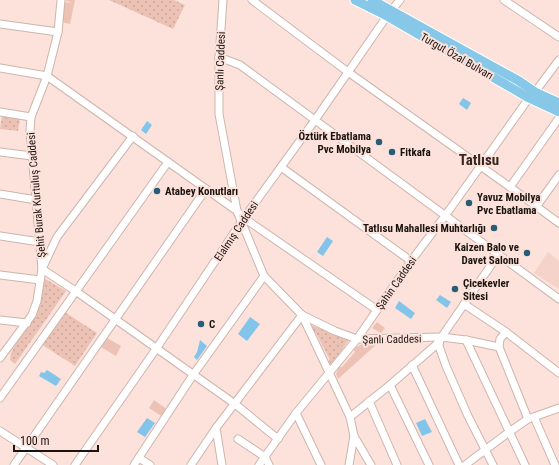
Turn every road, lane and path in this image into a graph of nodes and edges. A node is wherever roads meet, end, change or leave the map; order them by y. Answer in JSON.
{"nodes":[{"id":1,"x":62,"y":0,"type":"edge"},
{"id":2,"x":223,"y":0,"type":"edge"},
{"id":3,"x":252,"y":0,"type":"edge"},
{"id":4,"x":355,"y":0,"type":"edge"},
{"id":5,"x":372,"y":0,"type":"edge"},
{"id":6,"x":378,"y":0,"type":"edge"},
{"id":7,"x":400,"y":0,"type":"edge"},
{"id":8,"x":504,"y":0,"type":"edge"},
{"id":9,"x":389,"y":13,"type":"junction"},
{"id":10,"x":0,"y":24,"type":"edge"},
{"id":11,"x":58,"y":32,"type":"junction"},
{"id":12,"x":559,"y":37,"type":"edge"},
{"id":13,"x":219,"y":57,"type":"junction"},
{"id":14,"x":559,"y":60,"type":"edge"},
{"id":15,"x":0,"y":68,"type":"edge"},
{"id":16,"x":348,"y":72,"type":"junction"},
{"id":17,"x":47,"y":76,"type":"junction"},
{"id":18,"x":532,"y":95,"type":"junction"},
{"id":19,"x":559,"y":103,"type":"edge"},
{"id":20,"x":0,"y":112,"type":"edge"},
{"id":21,"x":559,"y":112,"type":"edge"},
{"id":22,"x":31,"y":117,"type":"junction"},
{"id":23,"x":559,"y":118,"type":"edge"},
{"id":24,"x":315,"y":120,"type":"junction"},
{"id":25,"x":132,"y":136,"type":"junction"},
{"id":26,"x":0,"y":152,"type":"edge"},
{"id":27,"x":32,"y":156,"type":"junction"},
{"id":28,"x":168,"y":162,"type":"junction"},
{"id":29,"x":481,"y":166,"type":"junction"},
{"id":30,"x":281,"y":167,"type":"junction"},
{"id":31,"x":559,"y":175,"type":"edge"},
{"id":32,"x":510,"y":187,"type":"junction"},
{"id":33,"x":206,"y":189,"type":"junction"},
{"id":34,"x":0,"y":194,"type":"edge"},
{"id":35,"x":36,"y":200,"type":"junction"},
{"id":36,"x":536,"y":208,"type":"junction"},
{"id":37,"x":237,"y":211,"type":"junction"},
{"id":38,"x":445,"y":216,"type":"junction"},
{"id":39,"x":243,"y":220,"type":"junction"},
{"id":40,"x":559,"y":223,"type":"edge"},
{"id":41,"x":0,"y":236,"type":"edge"},
{"id":42,"x":40,"y":242,"type":"junction"},
{"id":43,"x":498,"y":255,"type":"junction"},
{"id":44,"x":411,"y":261,"type":"junction"},
{"id":45,"x":42,"y":269,"type":"junction"},
{"id":46,"x":0,"y":275,"type":"edge"},
{"id":47,"x":264,"y":276,"type":"junction"},
{"id":48,"x":40,"y":280,"type":"junction"},
{"id":49,"x":77,"y":292,"type":"junction"},
{"id":50,"x":559,"y":299,"type":"edge"},
{"id":51,"x":464,"y":304,"type":"junction"},
{"id":52,"x":376,"y":310,"type":"junction"},
{"id":53,"x":302,"y":315,"type":"junction"},
{"id":54,"x":0,"y":320,"type":"edge"},
{"id":55,"x":115,"y":320,"type":"junction"},
{"id":56,"x":27,"y":322,"type":"junction"},
{"id":57,"x":506,"y":332,"type":"junction"},
{"id":58,"x":440,"y":337,"type":"junction"},
{"id":59,"x":357,"y":340,"type":"junction"},
{"id":60,"x":466,"y":340,"type":"junction"},
{"id":61,"x":498,"y":347,"type":"junction"},
{"id":62,"x":156,"y":349,"type":"junction"},
{"id":63,"x":0,"y":358,"type":"edge"},
{"id":64,"x":412,"y":365,"type":"junction"},
{"id":65,"x":329,"y":373,"type":"junction"},
{"id":66,"x":559,"y":374,"type":"edge"},
{"id":67,"x":194,"y":375,"type":"junction"},
{"id":68,"x":390,"y":385,"type":"junction"},
{"id":69,"x":0,"y":398,"type":"edge"},
{"id":70,"x":369,"y":401,"type":"junction"},
{"id":71,"x":235,"y":404,"type":"junction"},
{"id":72,"x":559,"y":408,"type":"edge"},
{"id":73,"x":296,"y":413,"type":"junction"},
{"id":74,"x":350,"y":417,"type":"junction"},
{"id":75,"x":531,"y":418,"type":"junction"},
{"id":76,"x":216,"y":428,"type":"junction"},
{"id":77,"x":0,"y":431,"type":"edge"},
{"id":78,"x":509,"y":432,"type":"junction"},
{"id":79,"x":354,"y":436,"type":"junction"},
{"id":80,"x":238,"y":439,"type":"dead end"},
{"id":81,"x":278,"y":439,"type":"junction"},
{"id":82,"x":26,"y":448,"type":"junction"},
{"id":83,"x":485,"y":450,"type":"junction"},
{"id":84,"x":265,"y":457,"type":"junction"},
{"id":85,"x":139,"y":458,"type":"junction"},
{"id":86,"x":350,"y":464,"type":"edge"},
{"id":87,"x":14,"y":465,"type":"edge"},
{"id":88,"x":53,"y":465,"type":"edge"},
{"id":89,"x":75,"y":465,"type":"edge"},
{"id":90,"x":134,"y":465,"type":"edge"},
{"id":91,"x":150,"y":465,"type":"edge"},
{"id":92,"x":191,"y":465,"type":"edge"},
{"id":93,"x":222,"y":465,"type":"edge"},
{"id":94,"x":259,"y":465,"type":"edge"},
{"id":95,"x":269,"y":465,"type":"edge"},
{"id":96,"x":321,"y":465,"type":"edge"},
{"id":97,"x":371,"y":465,"type":"edge"},
{"id":98,"x":397,"y":465,"type":"edge"},
{"id":99,"x":429,"y":465,"type":"edge"},
{"id":100,"x":459,"y":465,"type":"edge"},
{"id":101,"x":465,"y":465,"type":"edge"},
{"id":102,"x":493,"y":465,"type":"edge"},
{"id":103,"x":525,"y":465,"type":"edge"},
{"id":104,"x":555,"y":465,"type":"edge"}],
"edges":[{"from":1,"to":11,"type":"street","name":"Şehit Burak Kurtuluş Caddesi"},
{"from":2,"to":13,"type":"street","name":"Şanlı Caddesi"},
{"from":3,"to":16,"type":"street"},
{"from":4,"to":9,"type":"main road","name":"Turgut Özal Bulvarı"},
{"from":5,"to":9,"type":"main road","name":"Turgut Özal Bulvarı"},
{"from":6,"to":9,"type":"street"},
{"from":7,"to":9,"type":"street","name":"Elalmış Caddesi"},
{"from":8,"to":12,"type":"street"},
{"from":9,"to":16,"type":"street","name":"Elalmış Caddesi"},
{"from":9,"to":18,"type":"main road","name":"Turgut Özal Bulvarı"},
{"from":10,"to":11,"type":"street"},
{"from":11,"to":17,"type":"street","name":"Şehit Burak Kurtuluş Caddesi"},
{"from":13,"to":24,"type":"street"},
{"from":13,"to":37,"type":"street","name":"Şanlı Caddesi"},
{"from":14,"to":18,"type":"street","name":"Şahin Caddesi"},
{"from":15,"to":17,"type":"street"},
{"from":16,"to":24,"type":"street","name":"Elalmış Caddesi"},
{"from":16,"to":29,"type":"street"},
{"from":17,"to":22,"type":"street","name":"Şehit Burak Kurtuluş Caddesi"},
{"from":17,"to":25,"type":"street"},
{"from":18,"to":19,"type":"main road","name":"Turgut Özal Bulvarı"},
{"from":18,"to":21,"type":"main road","name":"Turgut Özal Bulvarı"},
{"from":18,"to":29,"type":"street","name":"Şahin Caddesi"},
{"from":20,"to":22,"type":"street"},
{"from":22,"to":27,"type":"street","name":"Şehit Burak Kurtuluş Caddesi"},
{"from":23,"to":32,"type":"street"},
{"from":24,"to":30,"type":"street","name":"Elalmış Caddesi"},
{"from":24,"to":38,"type":"street"},
{"from":25,"to":28,"type":"street"},
{"from":25,"to":45,"type":"street"},
{"from":26,"to":27,"type":"street"},
{"from":27,"to":35,"type":"street","name":"Şehit Burak Kurtuluş Caddesi"},
{"from":28,"to":33,"type":"street"},
{"from":28,"to":49,"type":"street"},
{"from":29,"to":32,"type":"street"},
{"from":29,"to":38,"type":"street","name":"Şahin Caddesi"},
{"from":30,"to":39,"type":"street","name":"Elalmış Caddesi"},
{"from":30,"to":44,"type":"street"},
{"from":31,"to":36,"type":"street"},
{"from":32,"to":36,"type":"street"},
{"from":33,"to":37,"type":"street"},
{"from":33,"to":55,"type":"street"},
{"from":34,"to":35,"type":"street"},
{"from":35,"to":42,"type":"street","name":"Şehit Burak Kurtuluş Caddesi"},
{"from":36,"to":40,"type":"street"},
{"from":37,"to":39,"type":"street","name":"Şanlı Caddesi"},
{"from":38,"to":43,"type":"street"},
{"from":38,"to":44,"type":"street","name":"Şahin Caddesi"},
{"from":39,"to":47,"type":"street","name":"Şanlı Caddesi"},
{"from":39,"to":52,"type":"street"},
{"from":39,"to":62,"type":"street","name":"Elalmış Caddesi"},
{"from":41,"to":42,"type":"street"},
{"from":42,"to":45,"type":"street","name":"Şehit Burak Kurtuluş Caddesi"},
{"from":43,"to":50,"type":"street"},
{"from":43,"to":51,"type":"street"},
{"from":44,"to":52,"type":"street","name":"Şahin Caddesi"},
{"from":45,"to":48,"type":"street","name":"Şehit Burak Kurtuluş Caddesi"},
{"from":45,"to":49,"type":"street"},
{"from":46,"to":48,"type":"street"},
{"from":47,"to":53,"type":"street","name":"Şanlı Caddesi"},
{"from":47,"to":67,"type":"street"},
{"from":48,"to":56,"type":"street","name":"Şehit Burak Kurtuluş Caddesi"},
{"from":49,"to":55,"type":"street"},
{"from":49,"to":69,"type":"street"},
{"from":51,"to":57,"type":"street"},
{"from":51,"to":58,"type":"street"},
{"from":52,"to":59,"type":"street","name":"Şahin Caddesi"},
{"from":53,"to":59,"type":"street","name":"Şanlı Caddesi"},
{"from":53,"to":65,"type":"street"},
{"from":53,"to":71,"type":"street"},
{"from":54,"to":56,"type":"street"},
{"from":55,"to":62,"type":"street"},
{"from":55,"to":82,"type":"street"},
{"from":56,"to":63,"type":"street","name":"Şehit Burak Kurtuluş Caddesi"},
{"from":57,"to":61,"type":"street"},
{"from":57,"to":66,"type":"street"},
{"from":58,"to":59,"type":"street","name":"Şanlı Caddesi"},
{"from":58,"to":60,"type":"street","name":"Şanlı Caddesi"},
{"from":58,"to":64,"type":"street"},
{"from":58,"to":83,"type":"street"},
{"from":59,"to":65,"type":"street","name":"Şahin Caddesi"},
{"from":60,"to":61,"type":"street","name":"Şanlı Caddesi"},
{"from":60,"to":78,"type":"street"},
{"from":61,"to":75,"type":"street"},
{"from":62,"to":67,"type":"street"},
{"from":62,"to":89,"type":"street","name":"Elalmış Caddesi"},
{"from":64,"to":68,"type":"street"},
{"from":64,"to":100,"type":"street"},
{"from":65,"to":73,"type":"street","name":"Şahin Caddesi"},
{"from":65,"to":74,"type":"street"},
{"from":67,"to":71,"type":"street"},
{"from":67,"to":85,"type":"street"},
{"from":68,"to":70,"type":"street"},
{"from":68,"to":99,"type":"street"},
{"from":70,"to":74,"type":"street"},
{"from":70,"to":98,"type":"street"},
{"from":71,"to":76,"type":"street"},
{"from":71,"to":81,"type":"street"},
{"from":72,"to":75,"type":"street"},
{"from":73,"to":81,"type":"street","name":"Şahin Caddesi"},
{"from":73,"to":96,"type":"street"},
{"from":74,"to":79,"type":"street"},
{"from":75,"to":78,"type":"street"},
{"from":75,"to":104,"type":"street"},
{"from":76,"to":92,"type":"street"},
{"from":76,"to":93,"type":"street"},
{"from":77,"to":82,"type":"street"},
{"from":78,"to":83,"type":"street"},
{"from":78,"to":103,"type":"street"},
{"from":79,"to":86,"type":"street"},
{"from":79,"to":97,"type":"street"},
{"from":80,"to":84,"type":"street"},
{"from":81,"to":84,"type":"street","name":"Şahin Caddesi"},
{"from":82,"to":87,"type":"street"},
{"from":82,"to":88,"type":"street"},
{"from":83,"to":101,"type":"street"},
{"from":83,"to":102,"type":"street"},
{"from":84,"to":94,"type":"street","name":"Şahin Caddesi"},
{"from":84,"to":95,"type":"street"},
{"from":85,"to":90,"type":"street"},
{"from":85,"to":91,"type":"street"}]}
